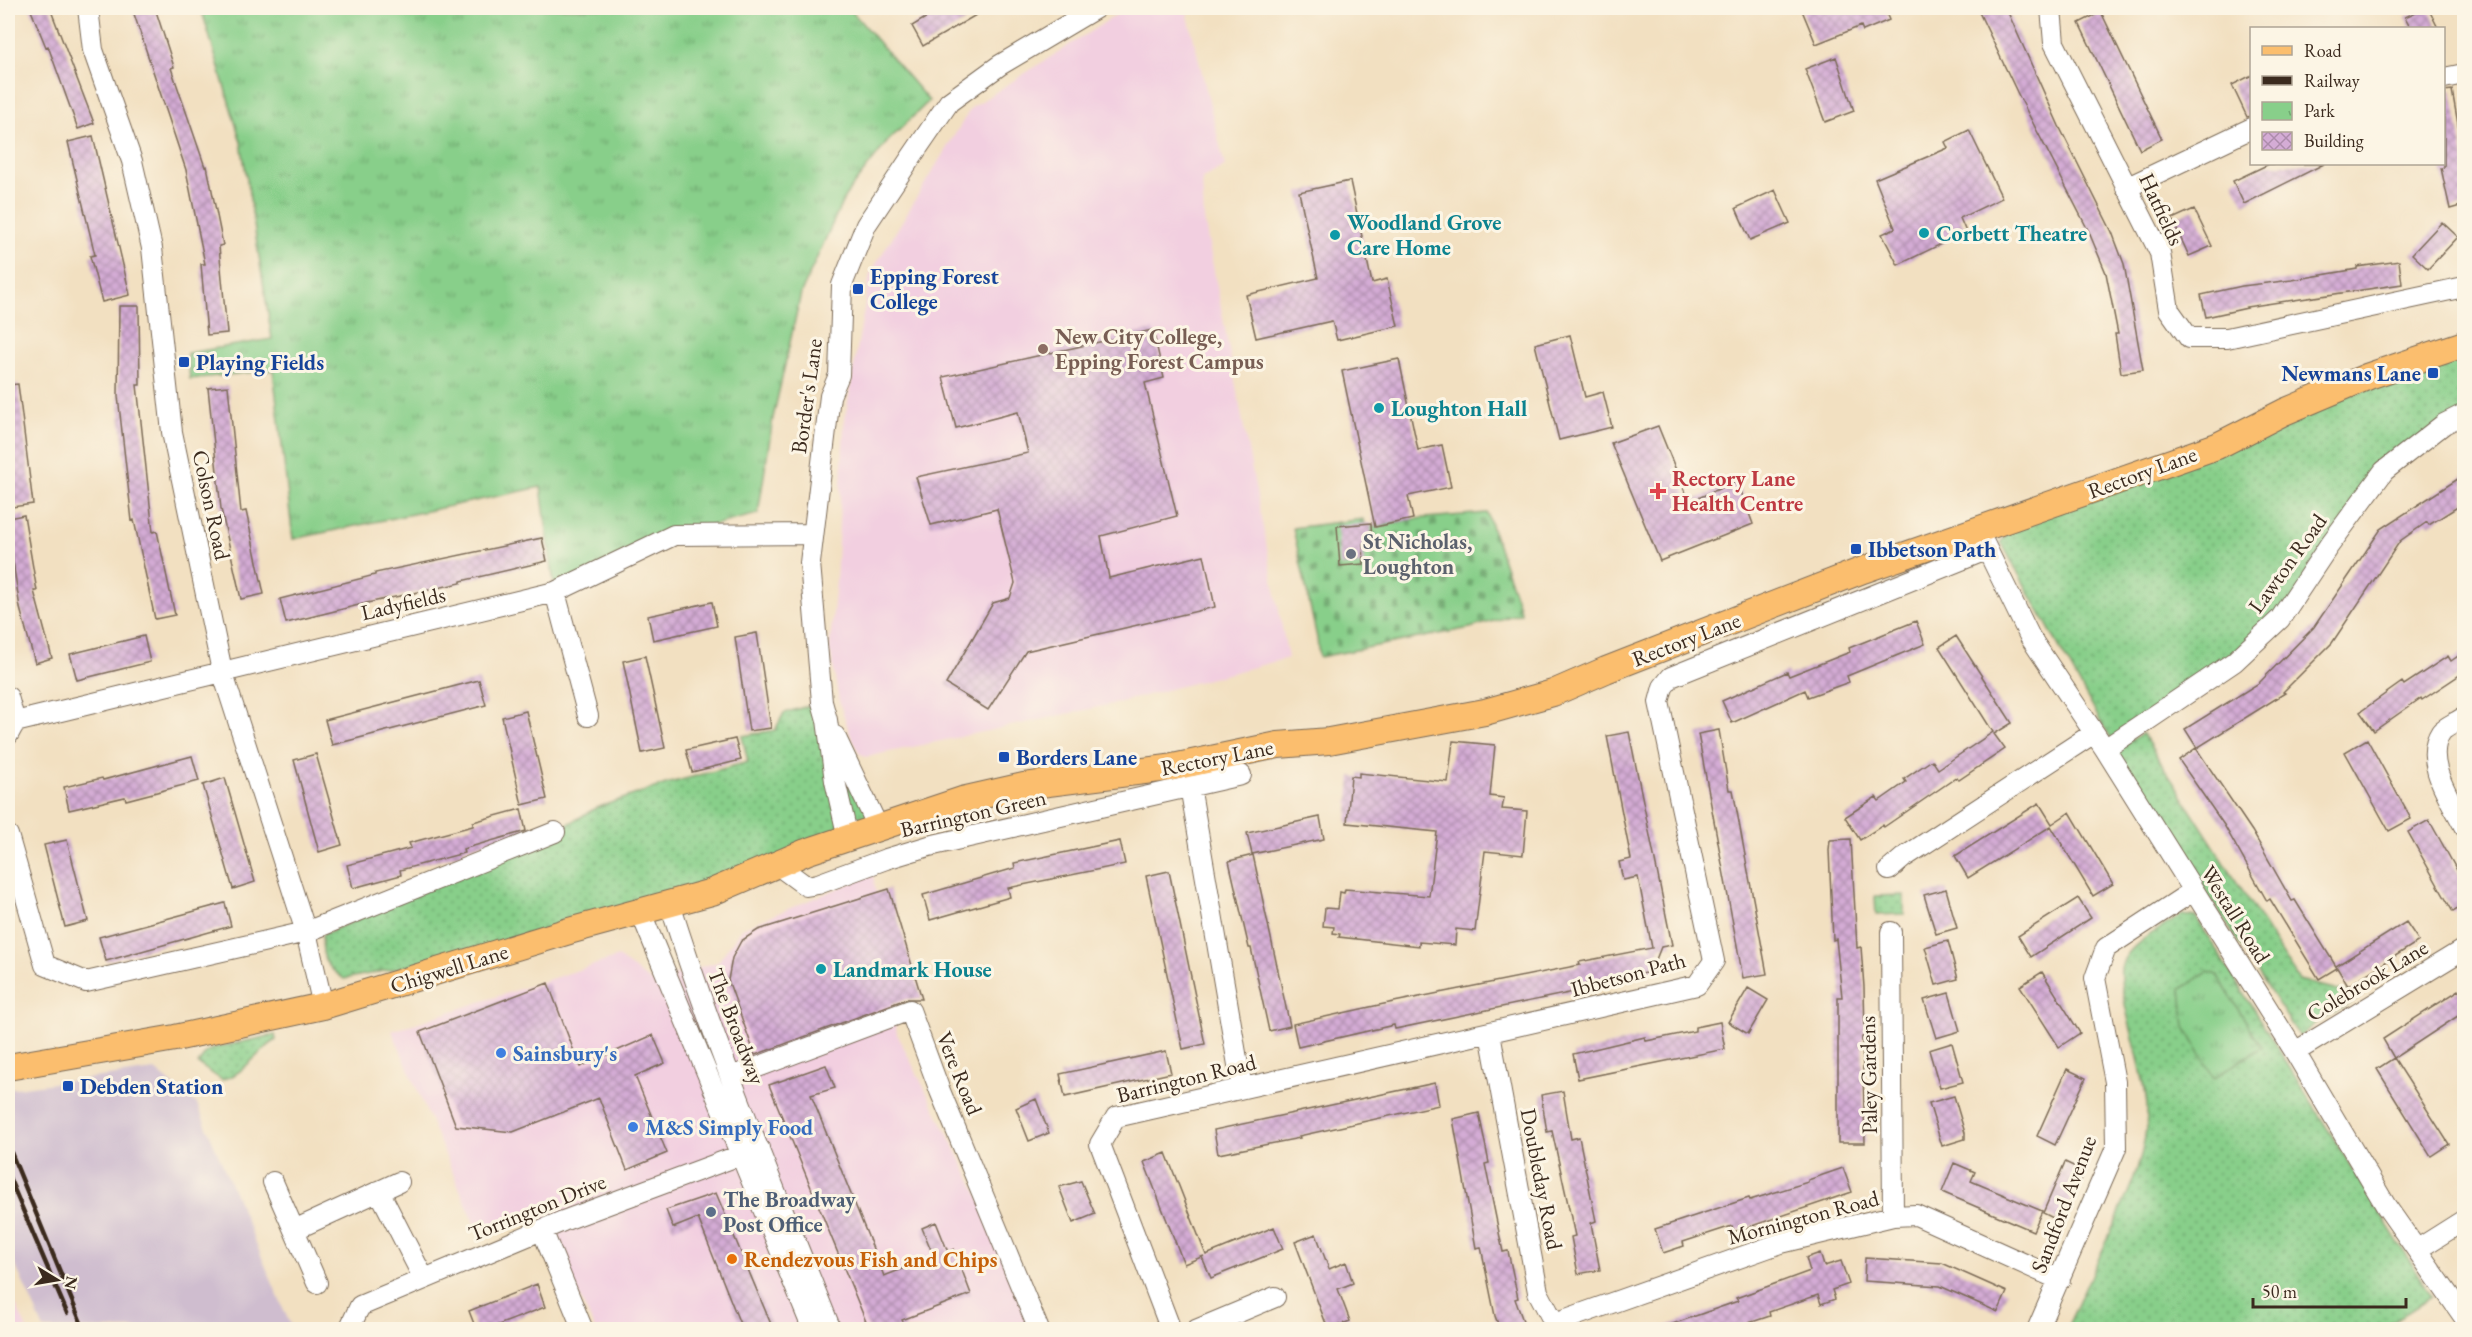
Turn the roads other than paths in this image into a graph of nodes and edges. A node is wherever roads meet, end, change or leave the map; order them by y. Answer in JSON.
{"nodes":[{"id":1,"x":88,"y":8,"type":"edge"},
{"id":2,"x":1096,"y":8,"type":"edge"},
{"id":3,"x":2051,"y":8,"type":"edge"},
{"id":4,"x":2464,"y":74,"type":"edge"},
{"id":5,"x":2445,"y":78,"type":"edge"},
{"id":6,"x":2250,"y":129,"type":"edge"},
{"id":7,"x":2126,"y":188,"type":"junction"},
{"id":8,"x":2464,"y":287,"type":"edge"},
{"id":9,"x":2464,"y":344,"type":"edge"},
{"id":10,"x":2464,"y":414,"type":"edge"},
{"id":11,"x":812,"y":534,"type":"junction"},
{"id":12,"x":1982,"y":540,"type":"junction"},
{"id":13,"x":555,"y":592,"type":"junction"},
{"id":14,"x":222,"y":671,"type":"junction"},
{"id":15,"x":8,"y":697,"type":"edge"},
{"id":16,"x":588,"y":716,"type":"dead end"},
{"id":17,"x":827,"y":720,"type":"junction"},
{"id":18,"x":2461,"y":720,"type":"dead end"},
{"id":19,"x":11,"y":729,"type":"edge"},
{"id":20,"x":2099,"y":741,"type":"junction"},
{"id":21,"x":1241,"y":775,"type":"dead end"},
{"id":22,"x":1190,"y":786,"type":"junction"},
{"id":23,"x":2464,"y":826,"type":"edge"},
{"id":24,"x":878,"y":827,"type":"junction"},
{"id":25,"x":555,"y":832,"type":"dead end"},
{"id":26,"x":8,"y":835,"type":"edge"},
{"id":27,"x":848,"y":838,"type":"junction"},
{"id":28,"x":776,"y":864,"type":"junction"},
{"id":29,"x":1889,"y":870,"type":"dead end"},
{"id":30,"x":2193,"y":891,"type":"junction"},
{"id":31,"x":670,"y":904,"type":"junction"},
{"id":32,"x":641,"y":913,"type":"junction"},
{"id":33,"x":306,"y":932,"type":"junction"},
{"id":34,"x":1891,"y":932,"type":"dead end"},
{"id":35,"x":2464,"y":949,"type":"edge"},
{"id":36,"x":323,"y":1006,"type":"junction"},
{"id":37,"x":1490,"y":1033,"type":"junction"},
{"id":38,"x":2295,"y":1053,"type":"junction"},
{"id":39,"x":8,"y":1067,"type":"edge"},
{"id":40,"x":730,"y":1077,"type":"junction"},
{"id":41,"x":1242,"y":1088,"type":"junction"},
{"id":42,"x":750,"y":1151,"type":"junction"},
{"id":43,"x":273,"y":1182,"type":"dead end"},
{"id":44,"x":399,"y":1182,"type":"dead end"},
{"id":45,"x":379,"y":1191,"type":"junction"},
{"id":46,"x":1893,"y":1216,"type":"junction"},
{"id":47,"x":2464,"y":1220,"type":"edge"},
{"id":48,"x":294,"y":1230,"type":"junction"},
{"id":49,"x":542,"y":1230,"type":"junction"},
{"id":50,"x":2418,"y":1249,"type":"junction"},
{"id":51,"x":424,"y":1279,"type":"junction"},
{"id":52,"x":2060,"y":1280,"type":"junction"},
{"id":53,"x":317,"y":1283,"type":"dead end"},
{"id":54,"x":1275,"y":1297,"type":"dead end"},
{"id":55,"x":2464,"y":1317,"type":"edge"},
{"id":56,"x":1556,"y":1326,"type":"edge"},
{"id":57,"x":353,"y":1329,"type":"edge"},
{"id":58,"x":583,"y":1329,"type":"edge"},
{"id":59,"x":813,"y":1329,"type":"edge"},
{"id":60,"x":831,"y":1329,"type":"edge"},
{"id":61,"x":1039,"y":1329,"type":"edge"},
{"id":62,"x":1171,"y":1329,"type":"edge"},
{"id":63,"x":1196,"y":1329,"type":"edge"},
{"id":64,"x":2037,"y":1329,"type":"edge"}],
"edges":[{"from":1,"to":14,"type":"street","name":"Colson Road"},
{"from":2,"to":11,"type":"street","name":"Border's Lane"},
{"from":3,"to":7,"type":"street","name":"Hatfields"},
{"from":4,"to":5,"type":"street"},
{"from":6,"to":7,"type":"street"},
{"from":7,"to":8,"type":"street","name":"Hatfields"},
{"from":9,"to":12,"type":"main road","name":"Rectory Lane"},
{"from":10,"to":20,"type":"street","name":"Lawton Road"},
{"from":11,"to":13,"type":"street","name":"Ladyfields"},
{"from":11,"to":17,"type":"street","name":"Border's Lane"},
{"from":12,"to":20,"type":"street","name":"Westall Road"},
{"from":12,"to":24,"type":"main road","name":"Rectory Lane"},
{"from":12,"to":37,"type":"street","name":"Ibbetson Path"},
{"from":13,"to":14,"type":"street","name":"Ladyfields"},
{"from":13,"to":16,"type":"street"},
{"from":14,"to":19,"type":"street","name":"Ladyfields"},
{"from":14,"to":33,"type":"street","name":"Colson Road"},
{"from":15,"to":19,"type":"street"},
{"from":17,"to":24,"type":"street","name":"Border's Lane"},
{"from":17,"to":27,"type":"street","name":"Border's Lane"},
{"from":18,"to":23,"type":"street"},
{"from":20,"to":29,"type":"street"},
{"from":20,"to":30,"type":"street","name":"Westall Road"},
{"from":21,"to":22,"type":"street","name":"Barrington Green"},
{"from":22,"to":28,"type":"street","name":"Barrington Green"},
{"from":22,"to":41,"type":"street"},
{"from":24,"to":27,"type":"main road","name":"Chigwell Lane"},
{"from":25,"to":33,"type":"street"},
{"from":26,"to":33,"type":"street"},
{"from":27,"to":28,"type":"main road","name":"Chigwell Lane"},
{"from":28,"to":31,"type":"main road","name":"Chigwell Lane"},
{"from":30,"to":38,"type":"street","name":"Westall Road"},
{"from":30,"to":52,"type":"street","name":"Sandford Avenue"},
{"from":31,"to":32,"type":"main road","name":"Chigwell Lane"},
{"from":31,"to":40,"type":"street","name":"The Broadway"},
{"from":32,"to":36,"type":"main road","name":"Chigwell Lane"},
{"from":32,"to":42,"type":"street","name":"The Broadway"},
{"from":33,"to":36,"type":"street","name":"Colson Road"},
{"from":34,"to":46,"type":"street","name":"Paley Gardens"},
{"from":35,"to":38,"type":"street","name":"Colebrook Lane"},
{"from":36,"to":39,"type":"main road","name":"Chigwell Lane"},
{"from":37,"to":41,"type":"street","name":"Barrington Road"},
{"from":37,"to":56,"type":"street","name":"Doubleday Road"},
{"from":38,"to":50,"type":"street","name":"Westall Road"},
{"from":40,"to":42,"type":"street","name":"The Broadway"},
{"from":40,"to":61,"type":"street","name":"Vere Road"},
{"from":41,"to":62,"type":"street","name":"Barrington Road"},
{"from":42,"to":49,"type":"street","name":"Torrington Drive"},
{"from":42,"to":59,"type":"street","name":"The Broadway"},
{"from":42,"to":60,"type":"street","name":"The Broadway"},
{"from":43,"to":48,"type":"street"},
{"from":44,"to":45,"type":"street"},
{"from":45,"to":48,"type":"street"},
{"from":45,"to":51,"type":"street"},
{"from":46,"to":52,"type":"street","name":"Mornington Road"},
{"from":46,"to":56,"type":"street","name":"Mornington Road"},
{"from":47,"to":50,"type":"street"},
{"from":48,"to":53,"type":"street"},
{"from":49,"to":51,"type":"street","name":"Torrington Drive"},
{"from":49,"to":58,"type":"street"},
{"from":50,"to":55,"type":"street","name":"Westall Road"},
{"from":51,"to":57,"type":"street","name":"Torrington Drive"},
{"from":52,"to":64,"type":"street","name":"Sandford Avenue"},
{"from":54,"to":63,"type":"street"}]}
